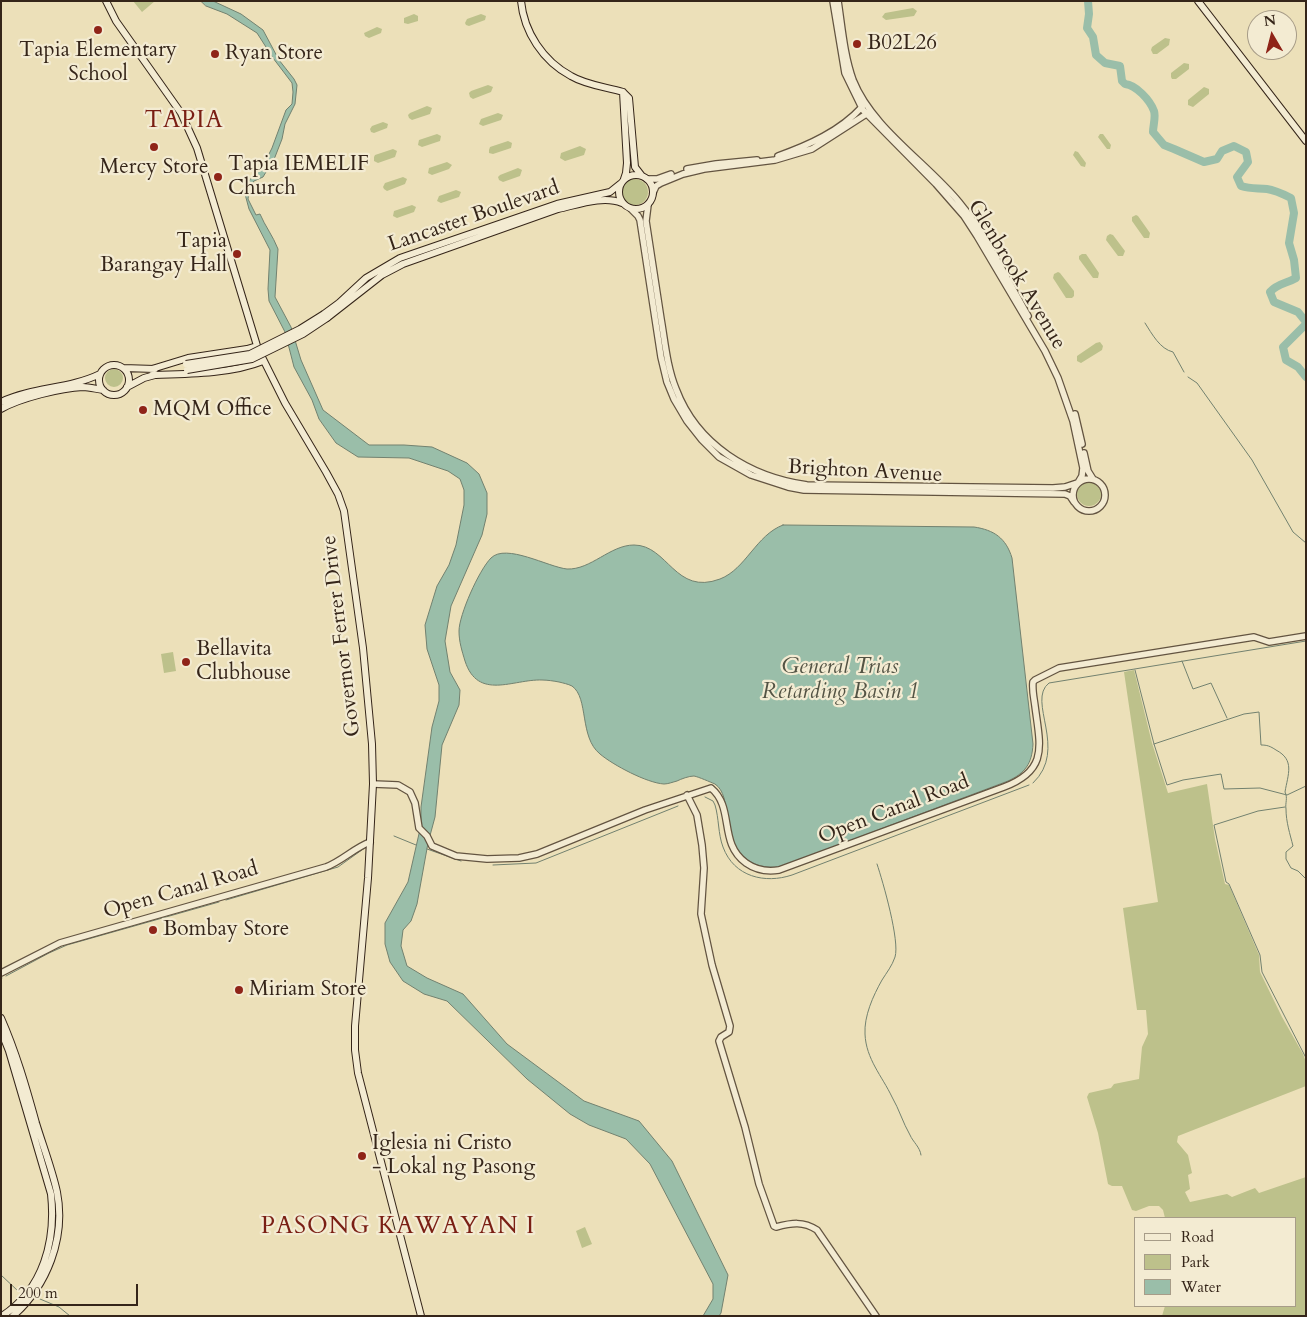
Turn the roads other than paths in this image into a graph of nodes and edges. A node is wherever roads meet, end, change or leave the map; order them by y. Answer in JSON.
{"nodes":[{"id":1,"x":106,"y":1,"type":"edge"},
{"id":2,"x":521,"y":1,"type":"edge"},
{"id":3,"x":833,"y":1,"type":"edge"},
{"id":4,"x":838,"y":1,"type":"edge"},
{"id":5,"x":1198,"y":1,"type":"edge"},
{"id":6,"x":623,"y":92,"type":"junction"},
{"id":7,"x":864,"y":106,"type":"junction"},
{"id":8,"x":868,"y":113,"type":"junction"},
{"id":9,"x":1306,"y":141,"type":"edge"},
{"id":10,"x":645,"y":177,"type":"junction"},
{"id":11,"x":622,"y":182,"type":"junction"},
{"id":12,"x":653,"y":193,"type":"junction"},
{"id":13,"x":622,"y":203,"type":"junction"},
{"id":14,"x":648,"y":205,"type":"junction"},
{"id":15,"x":631,"y":209,"type":"junction"},
{"id":16,"x":326,"y":316,"type":"junction"},
{"id":17,"x":256,"y":346,"type":"junction"},
{"id":18,"x":263,"y":361,"type":"junction"},
{"id":19,"x":124,"y":368,"type":"junction"},
{"id":20,"x":152,"y":372,"type":"junction"},
{"id":21,"x":100,"y":374,"type":"junction"},
{"id":22,"x":127,"y":388,"type":"junction"},
{"id":23,"x":103,"y":390,"type":"junction"},
{"id":24,"x":1,"y":402,"type":"edge"},
{"id":25,"x":1,"y":409,"type":"edge"},
{"id":26,"x":1093,"y":479,"type":"junction"},
{"id":27,"x":1078,"y":482,"type":"junction"},
{"id":28,"x":1074,"y":502,"type":"junction"},
{"id":29,"x":1306,"y":636,"type":"edge"},
{"id":30,"x":373,"y":784,"type":"junction"},
{"id":31,"x":687,"y":795,"type":"junction"},
{"id":32,"x":370,"y":842,"type":"junction"},
{"id":33,"x":1,"y":973,"type":"edge"},
{"id":34,"x":1,"y":1018,"type":"edge"},
{"id":35,"x":1,"y":1031,"type":"edge"},
{"id":36,"x":2,"y":1316,"type":"edge"},
{"id":37,"x":13,"y":1316,"type":"edge"},
{"id":38,"x":421,"y":1316,"type":"edge"},
{"id":39,"x":876,"y":1316,"type":"edge"}],
"edges":[{"from":1,"to":17,"type":"main road","name":"Governor Ferrer Drive"},
{"from":2,"to":6,"type":"main road"},
{"from":3,"to":7,"type":"street","name":"Glenbrook Avenue"},
{"from":4,"to":7,"type":"street","name":"Glenbrook Avenue"},
{"from":5,"to":9,"type":"main road"},
{"from":6,"to":10,"type":"main road"},
{"from":6,"to":11,"type":"main road"},
{"from":7,"to":8,"type":"street","name":"Glenbrook Avenue"},
{"from":7,"to":10,"type":"street"},
{"from":8,"to":12,"type":"street"},
{"from":8,"to":26,"type":"street","name":"Glenbrook Avenue"},
{"from":8,"to":27,"type":"street","name":"Glenbrook Avenue"},
{"from":10,"to":11,"type":"main road"},
{"from":10,"to":12,"type":"main road"},
{"from":11,"to":13,"type":"main road"},
{"from":11,"to":16,"type":"main road","name":"Lancaster Boulevard"},
{"from":12,"to":14,"type":"main road"},
{"from":13,"to":15,"type":"main road"},
{"from":13,"to":16,"type":"main road","name":"Lancaster Boulevard"},
{"from":14,"to":15,"type":"main road"},
{"from":14,"to":27,"type":"street","name":"Brighton Avenue"},
{"from":15,"to":28,"type":"street","name":"Brighton Avenue"},
{"from":16,"to":20,"type":"main road","name":"Lancaster Boulevard","bridge":true},
{"from":17,"to":18,"type":"main road","name":"Governor Ferrer Drive"},
{"from":17,"to":20,"type":"main road"},
{"from":18,"to":20,"type":"main road"},
{"from":18,"to":30,"type":"main road","name":"Governor Ferrer Drive"},
{"from":19,"to":20,"type":"main road","name":"Lancaster Boulevard"},
{"from":19,"to":21,"type":"main road"},
{"from":19,"to":22,"type":"main road"},
{"from":20,"to":22,"type":"main road","name":"Lancaster Boulevard"},
{"from":21,"to":23,"type":"main road"},
{"from":21,"to":24,"type":"main road"},
{"from":22,"to":23,"type":"main road"},
{"from":23,"to":25,"type":"main road"},
{"from":26,"to":27,"type":"street"},
{"from":26,"to":28,"type":"street"},
{"from":27,"to":28,"type":"street"},
{"from":29,"to":31,"type":"street","name":"Open Canal Road"},
{"from":30,"to":31,"type":"street","name":"Open Canal Road"},
{"from":30,"to":32,"type":"main road","name":"Governor Ferrer Drive"},
{"from":31,"to":39,"type":"street"},
{"from":32,"to":33,"type":"street","name":"Open Canal Road"},
{"from":32,"to":38,"type":"main road","name":"Governor Ferrer Drive"},
{"from":34,"to":37,"type":"main road"},
{"from":35,"to":36,"type":"main road"}]}
